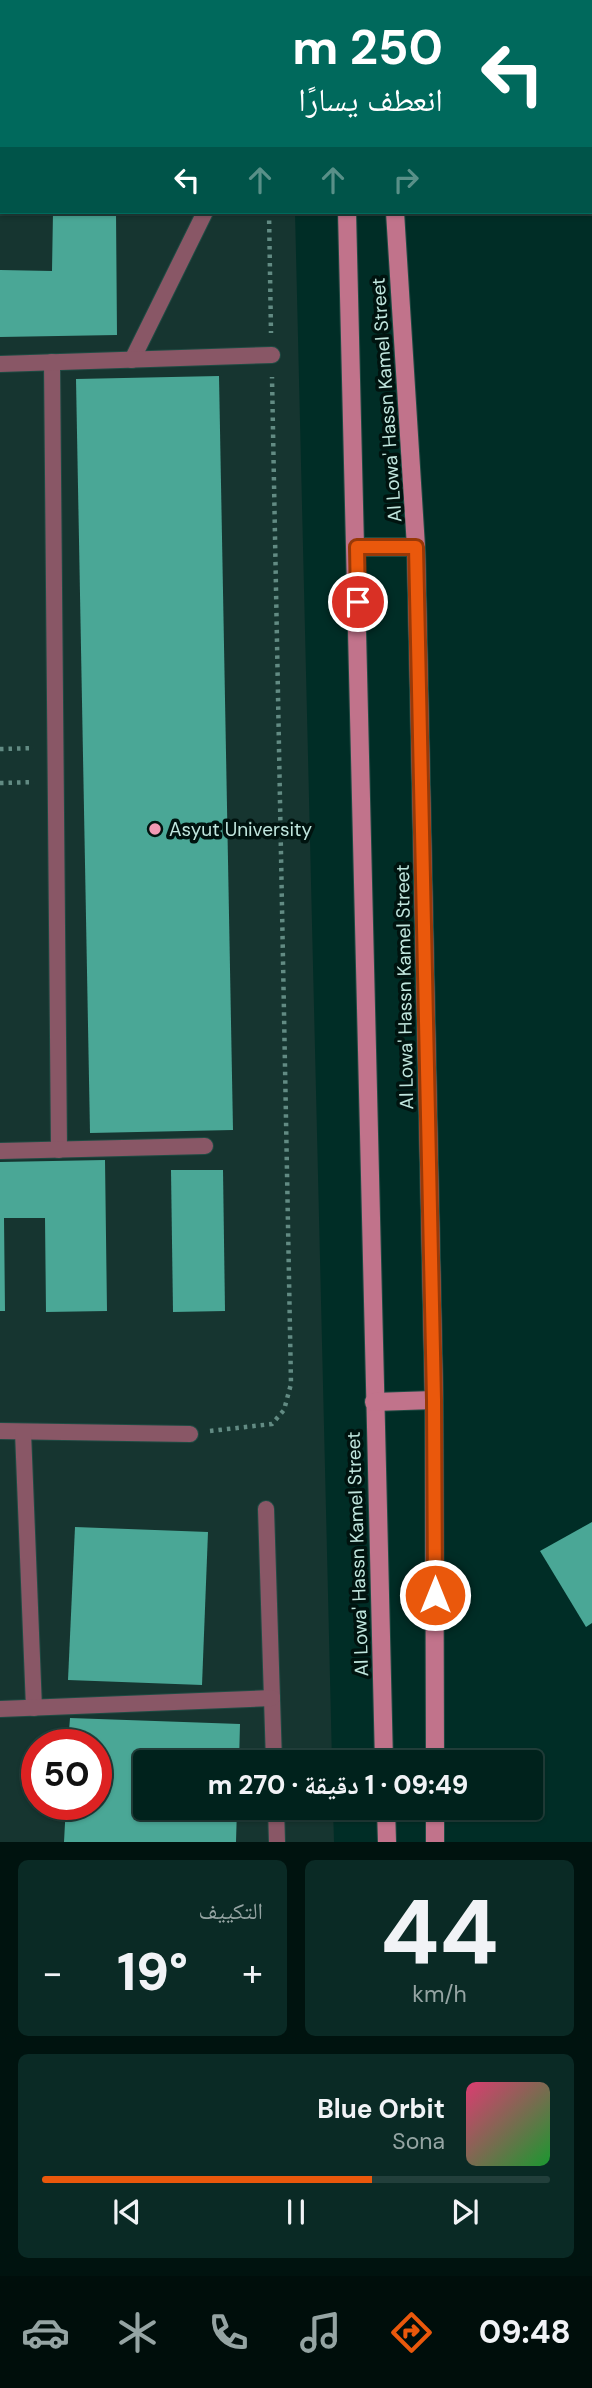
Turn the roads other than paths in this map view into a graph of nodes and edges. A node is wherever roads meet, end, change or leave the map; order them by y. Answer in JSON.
{"nodes":[{"id":1,"x":204,"y":214,"type":"edge"},
{"id":2,"x":347,"y":214,"type":"edge"},
{"id":3,"x":395,"y":214,"type":"edge"},
{"id":4,"x":272,"y":355,"type":"road end"},
{"id":5,"x":132,"y":359,"type":"junction"},
{"id":6,"x":52,"y":362,"type":"junction"},
{"id":7,"x":0,"y":364,"type":"edge"},
{"id":8,"x":357,"y":547,"type":"junction"},
{"id":9,"x":416,"y":547,"type":"junction"},
{"id":10,"x":205,"y":1146,"type":"dead end"},
{"id":11,"x":59,"y":1150,"type":"junction"},
{"id":12,"x":0,"y":1151,"type":"edge"},
{"id":13,"x":434,"y":1400,"type":"junction"},
{"id":14,"x":374,"y":1402,"type":"junction"},
{"id":15,"x":0,"y":1432,"type":"edge"},
{"id":16,"x":23,"y":1432,"type":"junction"},
{"id":17,"x":190,"y":1434,"type":"road end"},
{"id":18,"x":266,"y":1509,"type":"dead end"},
{"id":19,"x":272,"y":1698,"type":"junction"},
{"id":20,"x":34,"y":1708,"type":"junction"},
{"id":21,"x":0,"y":1709,"type":"edge"},
{"id":22,"x":274,"y":1750,"type":"edge"},
{"id":23,"x":384,"y":1750,"type":"edge"},
{"id":24,"x":435,"y":1750,"type":"edge"},
{"id":25,"x":276,"y":1820,"type":"edge"},
{"id":26,"x":386,"y":1820,"type":"edge"},
{"id":27,"x":435,"y":1820,"type":"edge"},
{"id":28,"x":277,"y":1842,"type":"edge"},
{"id":29,"x":387,"y":1842,"type":"edge"},
{"id":30,"x":435,"y":1842,"type":"edge"}],
"edges":[{"from":1,"to":5,"type":"lane"},
{"from":2,"to":8,"type":"main road","name":"Al Lowa' Hassn Kamel Street"},
{"from":3,"to":9,"type":"main road","name":"Al Lowa' Hassn Kamel Street"},
{"from":4,"to":5,"type":"lane"},
{"from":5,"to":6,"type":"lane"},
{"from":6,"to":7,"type":"lane"},
{"from":6,"to":11,"type":"lane"},
{"from":8,"to":9,"type":"main road"},
{"from":8,"to":14,"type":"main road","name":"Al Lowa' Hassn Kamel Street"},
{"from":9,"to":13,"type":"main road","name":"Al Lowa' Hassn Kamel Street"},
{"from":10,"to":11,"type":"lane"},
{"from":11,"to":12,"type":"lane"},
{"from":13,"to":14,"type":"main road"},
{"from":13,"to":24,"type":"main road","name":"Al Lowa' Hassn Kamel Street"},
{"from":14,"to":23,"type":"main road","name":"Al Lowa' Hassn Kamel Street"},
{"from":15,"to":16,"type":"lane"},
{"from":16,"to":17,"type":"lane"},
{"from":16,"to":20,"type":"lane"},
{"from":18,"to":19,"type":"lane"},
{"from":19,"to":20,"type":"lane"},
{"from":19,"to":22,"type":"lane"},
{"from":20,"to":21,"type":"lane"},
{"from":25,"to":28,"type":"lane"},
{"from":26,"to":29,"type":"main road"},
{"from":27,"to":30,"type":"main road"}]}
